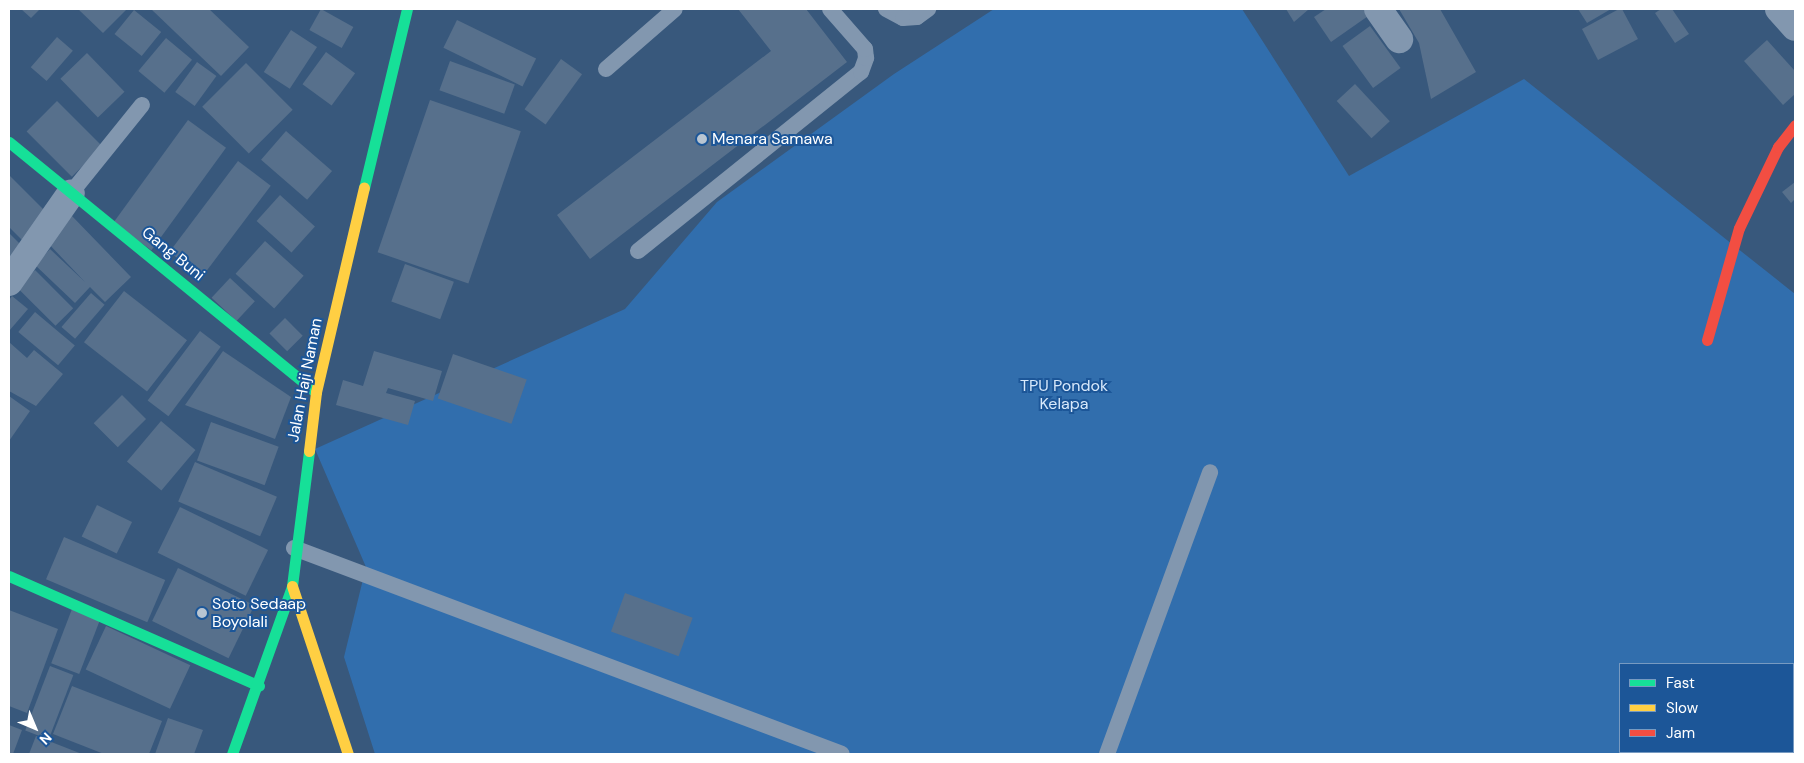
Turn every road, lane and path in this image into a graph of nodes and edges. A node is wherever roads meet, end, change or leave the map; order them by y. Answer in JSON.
{"nodes":[{"id":1,"x":408,"y":9,"type":"edge"},
{"id":2,"x":675,"y":9,"type":"edge"},
{"id":3,"x":830,"y":9,"type":"edge"},
{"id":4,"x":886,"y":9,"type":"edge"},
{"id":5,"x":928,"y":9,"type":"edge"},
{"id":6,"x":1378,"y":9,"type":"edge"},
{"id":7,"x":1779,"y":9,"type":"edge"},
{"id":8,"x":1795,"y":27,"type":"edge"},
{"id":9,"x":1400,"y":39,"type":"dead end"},
{"id":10,"x":606,"y":69,"type":"dead end"},
{"id":11,"x":142,"y":105,"type":"dead end"},
{"id":12,"x":1795,"y":125,"type":"edge"},
{"id":13,"x":9,"y":142,"type":"edge"},
{"id":14,"x":71,"y":193,"type":"junction"},
{"id":15,"x":638,"y":251,"type":"dead end"},
{"id":16,"x":9,"y":282,"type":"edge"},
{"id":17,"x":1707,"y":340,"type":"dead end"},
{"id":18,"x":316,"y":392,"type":"junction"},
{"id":19,"x":1210,"y":472,"type":"dead end"},
{"id":20,"x":294,"y":548,"type":"junction"},
{"id":21,"x":9,"y":576,"type":"edge"},
{"id":22,"x":292,"y":586,"type":"junction"},
{"id":23,"x":258,"y":686,"type":"junction"},
{"id":24,"x":232,"y":754,"type":"edge"},
{"id":25,"x":348,"y":754,"type":"edge"},
{"id":26,"x":842,"y":754,"type":"edge"},
{"id":27,"x":1107,"y":754,"type":"edge"}],
"edges":[{"from":1,"to":18,"type":"street","name":"Jalan Haji Naman"},
{"from":2,"to":10,"type":"lane"},
{"from":3,"to":15,"type":"lane"},
{"from":4,"to":5,"type":"lane"},
{"from":6,"to":9,"type":"street"},
{"from":7,"to":8,"type":"street"},
{"from":11,"to":14,"type":"lane"},
{"from":12,"to":17,"type":"street"},
{"from":13,"to":14,"type":"street","name":"Gang Buni"},
{"from":14,"to":16,"type":"street"},
{"from":14,"to":18,"type":"street","name":"Gang Buni"},
{"from":18,"to":20,"type":"street","name":"Jalan Haji Naman"},
{"from":19,"to":27,"type":"lane"},
{"from":20,"to":22,"type":"street","name":"Jalan Haji Naman"},
{"from":20,"to":26,"type":"lane"},
{"from":21,"to":23,"type":"street"},
{"from":22,"to":23,"type":"street","name":"Jalan Haji Naman"},
{"from":22,"to":25,"type":"street"},
{"from":23,"to":24,"type":"street","name":"Jalan Haji Naman"}]}
